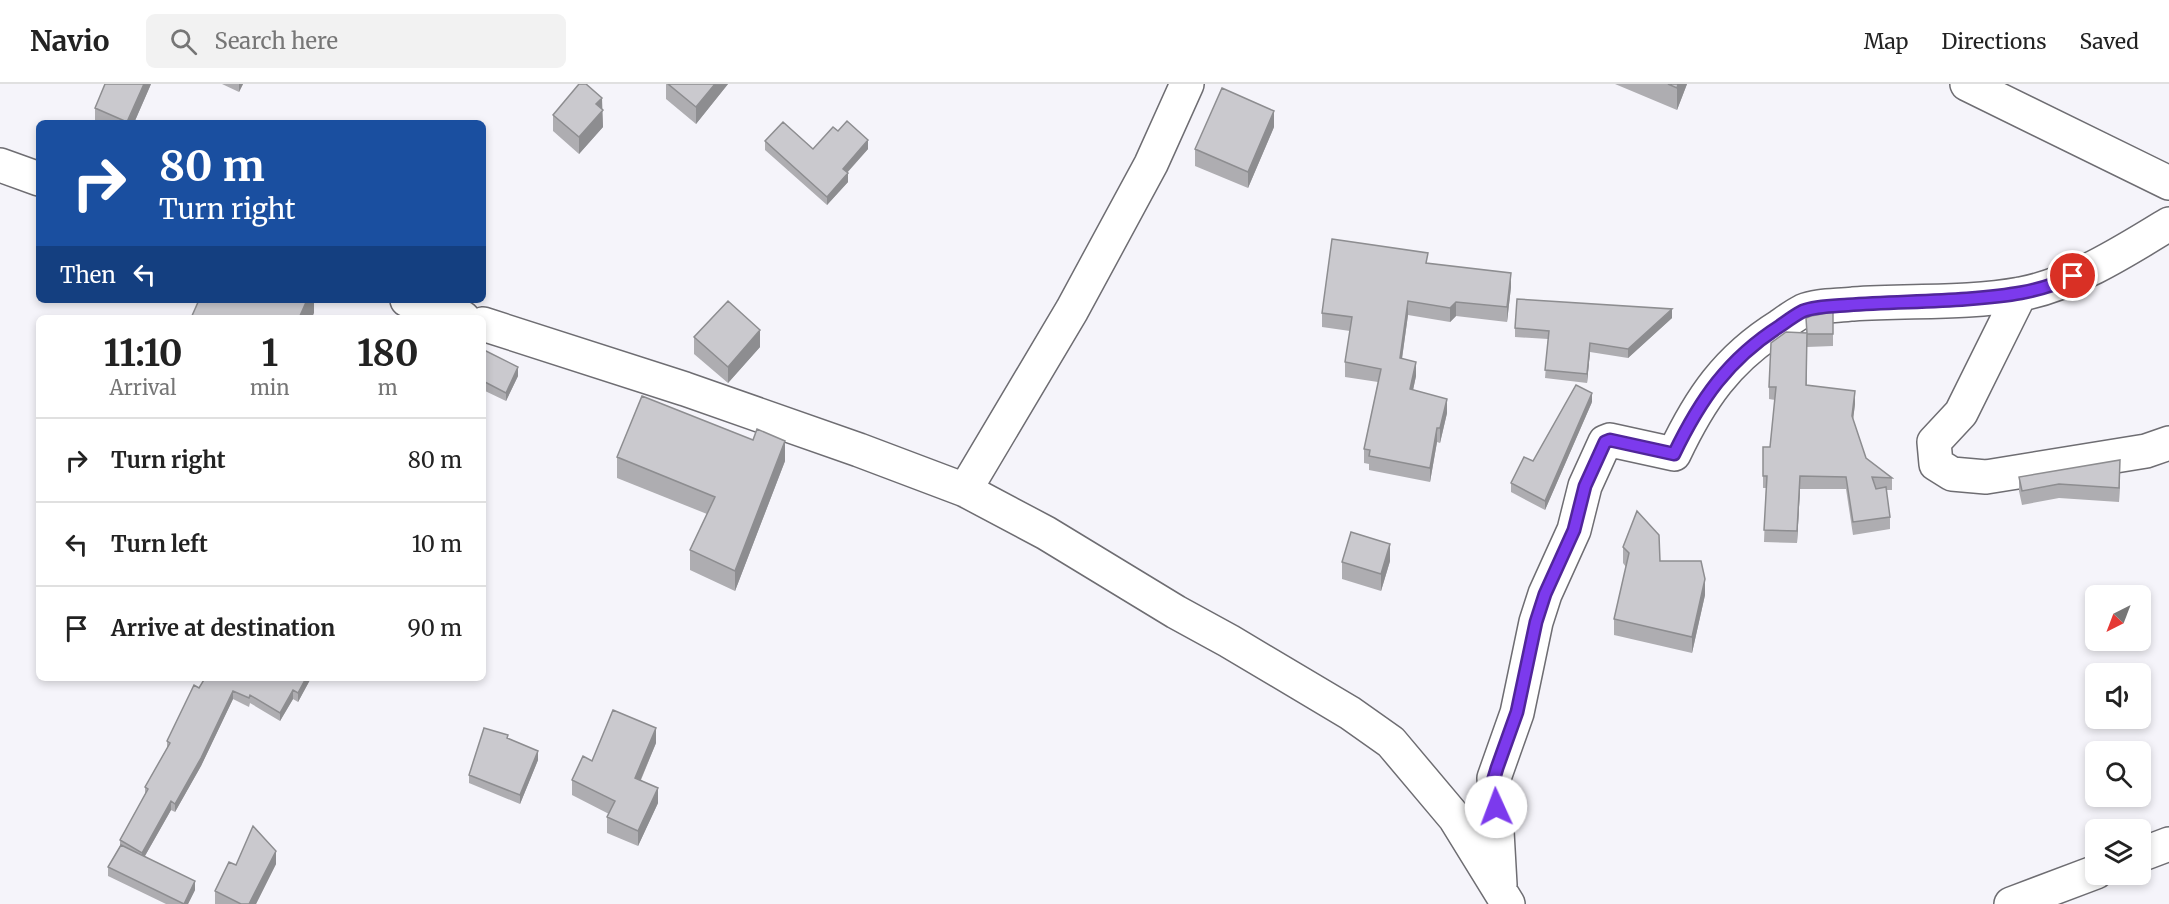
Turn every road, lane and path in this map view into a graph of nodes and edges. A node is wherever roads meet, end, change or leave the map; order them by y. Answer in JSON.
{"nodes":[{"id":1,"x":1187,"y":84,"type":"edge"},
{"id":2,"x":1967,"y":84,"type":"edge"},
{"id":3,"x":0,"y":165,"type":"edge"},
{"id":4,"x":36,"y":178,"type":"edge"},
{"id":5,"x":2169,"y":183,"type":"edge"},
{"id":6,"x":2169,"y":224,"type":"edge"},
{"id":7,"x":2020,"y":294,"type":"junction"},
{"id":8,"x":416,"y":303,"type":"edge"},
{"id":9,"x":454,"y":315,"type":"edge"},
{"id":10,"x":486,"y":325,"type":"edge"},
{"id":11,"x":2169,"y":443,"type":"edge"},
{"id":12,"x":965,"y":490,"type":"junction"},
{"id":13,"x":2169,"y":844,"type":"edge"},
{"id":14,"x":2151,"y":851,"type":"edge"},
{"id":15,"x":2085,"y":876,"type":"edge"},
{"id":16,"x":1504,"y":897,"type":"edge"},
{"id":17,"x":2011,"y":904,"type":"edge"}],
"edges":[{"from":1,"to":12,"type":"street"},
{"from":2,"to":5,"type":"street"},
{"from":3,"to":4,"type":"street"},
{"from":6,"to":7,"type":"street"},
{"from":7,"to":11,"type":"street"},
{"from":7,"to":16,"type":"street"},
{"from":8,"to":9,"type":"street"},
{"from":10,"to":12,"type":"street"},
{"from":12,"to":16,"type":"street"},
{"from":13,"to":14,"type":"street"},
{"from":15,"to":17,"type":"street"}]}
